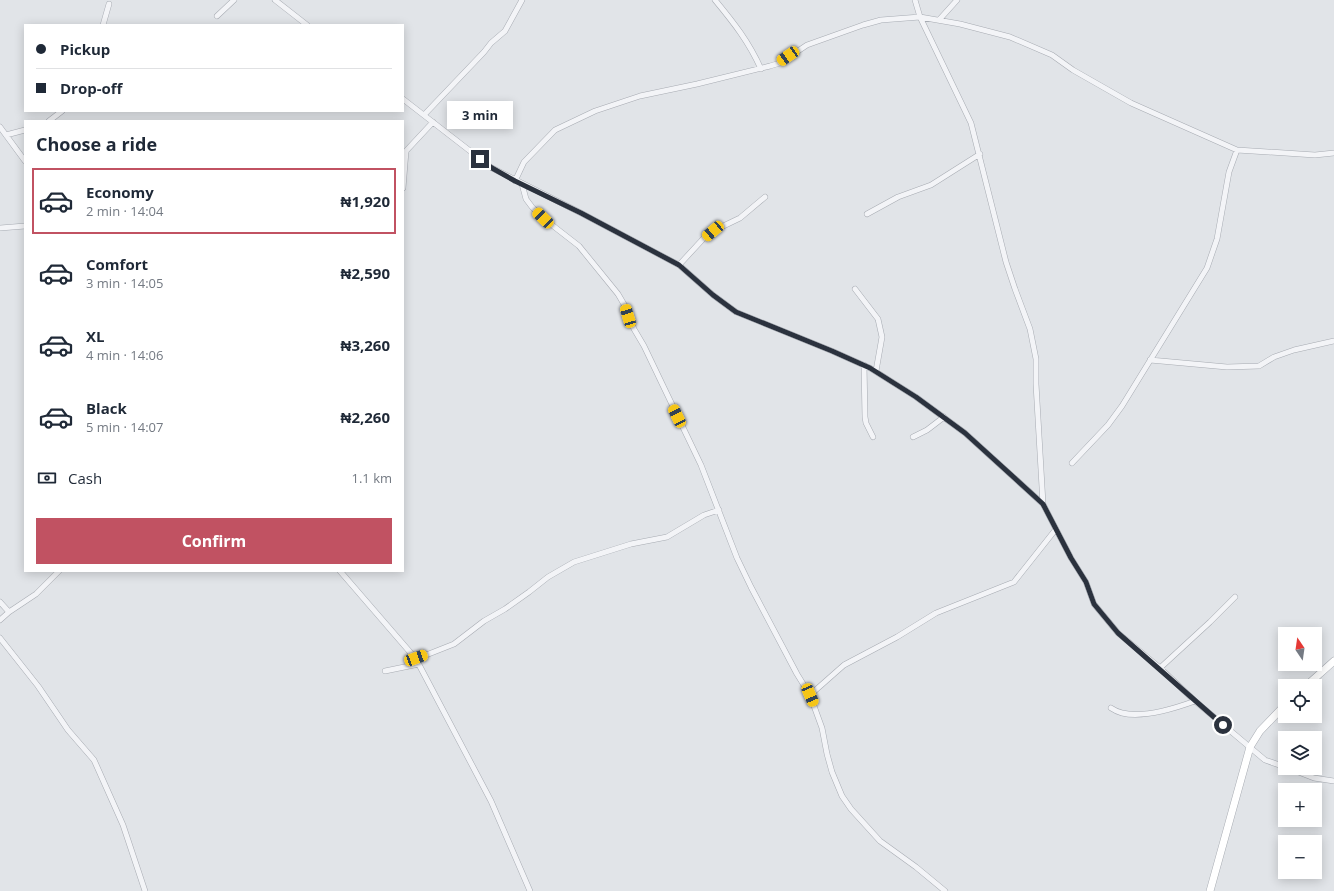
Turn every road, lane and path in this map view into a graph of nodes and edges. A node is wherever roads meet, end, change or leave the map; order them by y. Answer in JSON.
{"nodes":[{"id":1,"x":234,"y":0,"type":"edge"},
{"id":2,"x":275,"y":0,"type":"edge"},
{"id":3,"x":522,"y":0,"type":"edge"},
{"id":4,"x":715,"y":0,"type":"edge"},
{"id":5,"x":915,"y":0,"type":"edge"},
{"id":6,"x":957,"y":0,"type":"edge"},
{"id":7,"x":109,"y":4,"type":"dead end"},
{"id":8,"x":217,"y":16,"type":"dead end"},
{"id":9,"x":920,"y":17,"type":"junction"},
{"id":10,"x":939,"y":20,"type":"junction"},
{"id":11,"x":103,"y":24,"type":"edge"},
{"id":12,"x":306,"y":24,"type":"edge"},
{"id":13,"x":761,"y":69,"type":"junction"},
{"id":14,"x":404,"y":100,"type":"edge"},
{"id":15,"x":61,"y":112,"type":"edge"},
{"id":16,"x":424,"y":115,"type":"junction"},
{"id":17,"x":50,"y":120,"type":"edge"},
{"id":18,"x":433,"y":122,"type":"junction"},
{"id":19,"x":0,"y":127,"type":"edge"},
{"id":20,"x":24,"y":130,"type":"edge"},
{"id":21,"x":6,"y":135,"type":"junction"},
{"id":22,"x":1237,"y":150,"type":"junction"},
{"id":23,"x":1334,"y":153,"type":"edge"},
{"id":24,"x":980,"y":154,"type":"junction"},
{"id":25,"x":24,"y":160,"type":"edge"},
{"id":26,"x":404,"y":176,"type":"edge"},
{"id":27,"x":515,"y":181,"type":"junction"},
{"id":28,"x":522,"y":184,"type":"junction"},
{"id":29,"x":766,"y":198,"type":"dead end"},
{"id":30,"x":866,"y":214,"type":"dead end"},
{"id":31,"x":24,"y":226,"type":"edge"},
{"id":32,"x":0,"y":228,"type":"edge"},
{"id":33,"x":679,"y":265,"type":"junction"},
{"id":34,"x":855,"y":289,"type":"dead end"},
{"id":35,"x":1334,"y":341,"type":"edge"},
{"id":36,"x":1150,"y":360,"type":"junction"},
{"id":37,"x":864,"y":365,"type":"junction"},
{"id":38,"x":876,"y":371,"type":"junction"},
{"id":39,"x":944,"y":417,"type":"junction"},
{"id":40,"x":872,"y":437,"type":"dead end"},
{"id":41,"x":913,"y":437,"type":"dead end"},
{"id":42,"x":1072,"y":463,"type":"dead end"},
{"id":43,"x":1043,"y":504,"type":"junction"},
{"id":44,"x":719,"y":510,"type":"junction"},
{"id":45,"x":1056,"y":529,"type":"junction"},
{"id":46,"x":58,"y":572,"type":"edge"},
{"id":47,"x":341,"y":572,"type":"edge"},
{"id":48,"x":1235,"y":597,"type":"dead end"},
{"id":49,"x":0,"y":602,"type":"edge"},
{"id":50,"x":9,"y":612,"type":"junction"},
{"id":51,"x":0,"y":620,"type":"edge"},
{"id":52,"x":0,"y":638,"type":"edge"},
{"id":53,"x":416,"y":658,"type":"junction"},
{"id":54,"x":1334,"y":661,"type":"edge"},
{"id":55,"x":419,"y":664,"type":"junction"},
{"id":56,"x":1160,"y":668,"type":"junction"},
{"id":57,"x":385,"y":671,"type":"dead end"},
{"id":58,"x":1314,"y":679,"type":"edge"},
{"id":59,"x":810,"y":695,"type":"junction"},
{"id":60,"x":1196,"y":701,"type":"junction"},
{"id":61,"x":1110,"y":708,"type":"dead end"},
{"id":62,"x":1278,"y":712,"type":"edge"},
{"id":63,"x":1250,"y":747,"type":"junction"},
{"id":64,"x":1278,"y":765,"type":"edge"},
{"id":65,"x":1306,"y":775,"type":"edge"},
{"id":66,"x":1334,"y":781,"type":"edge"},
{"id":67,"x":145,"y":891,"type":"edge"},
{"id":68,"x":530,"y":891,"type":"edge"},
{"id":69,"x":945,"y":891,"type":"edge"},
{"id":70,"x":1210,"y":891,"type":"edge"}],
"edges":[{"from":1,"to":8,"type":"street"},
{"from":2,"to":12,"type":"street"},
{"from":3,"to":16,"type":"street"},
{"from":4,"to":13,"type":"street"},
{"from":5,"to":9,"type":"street"},
{"from":6,"to":10,"type":"street"},
{"from":7,"to":11,"type":"street"},
{"from":9,"to":10,"type":"street"},
{"from":9,"to":13,"type":"street"},
{"from":9,"to":24,"type":"street"},
{"from":10,"to":22,"type":"street"},
{"from":13,"to":27,"type":"street"},
{"from":14,"to":16,"type":"street"},
{"from":15,"to":17,"type":"street"},
{"from":16,"to":18,"type":"street"},
{"from":18,"to":26,"type":"street"},
{"from":18,"to":27,"type":"street"},
{"from":19,"to":21,"type":"street"},
{"from":20,"to":21,"type":"street"},
{"from":21,"to":25,"type":"street"},
{"from":22,"to":23,"type":"street"},
{"from":22,"to":36,"type":"street"},
{"from":24,"to":30,"type":"street"},
{"from":24,"to":43,"type":"street"},
{"from":27,"to":28,"type":"street"},
{"from":28,"to":33,"type":"street"},
{"from":28,"to":44,"type":"street"},
{"from":29,"to":33,"type":"street"},
{"from":31,"to":32,"type":"street"},
{"from":33,"to":37,"type":"street"},
{"from":34,"to":38,"type":"street"},
{"from":35,"to":36,"type":"street"},
{"from":36,"to":42,"type":"street"},
{"from":37,"to":38,"type":"street"},
{"from":37,"to":40,"type":"street"},
{"from":38,"to":39,"type":"street"},
{"from":39,"to":41,"type":"street"},
{"from":39,"to":43,"type":"street"},
{"from":43,"to":45,"type":"street"},
{"from":44,"to":53,"type":"street"},
{"from":44,"to":59,"type":"street"},
{"from":45,"to":56,"type":"street"},
{"from":45,"to":59,"type":"street"},
{"from":46,"to":50,"type":"street"},
{"from":47,"to":53,"type":"street"},
{"from":48,"to":56,"type":"street"},
{"from":49,"to":50,"type":"street"},
{"from":50,"to":51,"type":"street"},
{"from":52,"to":67,"type":"street"},
{"from":53,"to":55,"type":"street"},
{"from":54,"to":58,"type":"street"},
{"from":55,"to":57,"type":"street"},
{"from":55,"to":68,"type":"street"},
{"from":56,"to":60,"type":"street"},
{"from":59,"to":69,"type":"street"},
{"from":60,"to":61,"type":"street"},
{"from":60,"to":63,"type":"street"},
{"from":62,"to":63,"type":"street"},
{"from":63,"to":64,"type":"street"},
{"from":63,"to":70,"type":"street"},
{"from":65,"to":66,"type":"street"}]}
